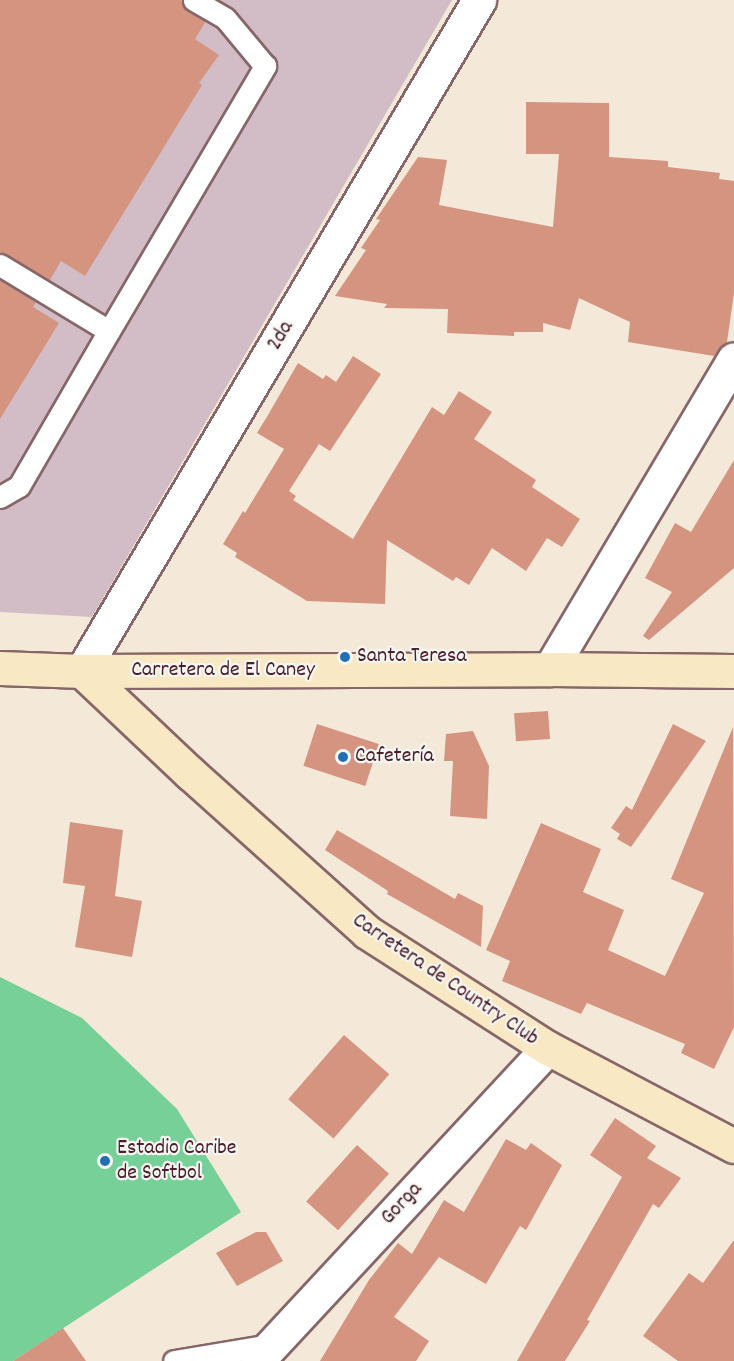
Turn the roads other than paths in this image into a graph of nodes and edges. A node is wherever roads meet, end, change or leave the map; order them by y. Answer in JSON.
{"nodes":[{"id":1,"x":194,"y":0,"type":"edge"},
{"id":2,"x":479,"y":0,"type":"edge"},
{"id":3,"x":0,"y":265,"type":"edge"},
{"id":4,"x":109,"y":331,"type":"junction"},
{"id":5,"x":734,"y":359,"type":"edge"},
{"id":6,"x":0,"y":496,"type":"edge"},
{"id":7,"x":0,"y":668,"type":"edge"},
{"id":8,"x":550,"y":669,"type":"junction"},
{"id":9,"x":82,"y":671,"type":"junction"},
{"id":10,"x":734,"y":671,"type":"edge"},
{"id":11,"x":549,"y":1048,"type":"junction"},
{"id":12,"x":734,"y":1146,"type":"edge"},
{"id":13,"x":264,"y":1353,"type":"edge"},
{"id":14,"x":174,"y":1361,"type":"edge"}],
"edges":[{"from":1,"to":4,"type":"lane"},
{"from":2,"to":9,"type":"street","name":"2da"},
{"from":3,"to":4,"type":"lane"},
{"from":4,"to":6,"type":"lane"},
{"from":5,"to":8,"type":"street"},
{"from":7,"to":9,"type":"street","name":"Carretera de El Caney"},
{"from":8,"to":9,"type":"street","name":"Carretera de El Caney"},
{"from":8,"to":10,"type":"street","name":"Carretera de El Caney"},
{"from":9,"to":11,"type":"street","name":"Carretera de Country Club"},
{"from":11,"to":12,"type":"street","name":"Carretera de Country Club"},
{"from":11,"to":13,"type":"street","name":"Gorga"},
{"from":13,"to":14,"type":"lane"}]}
